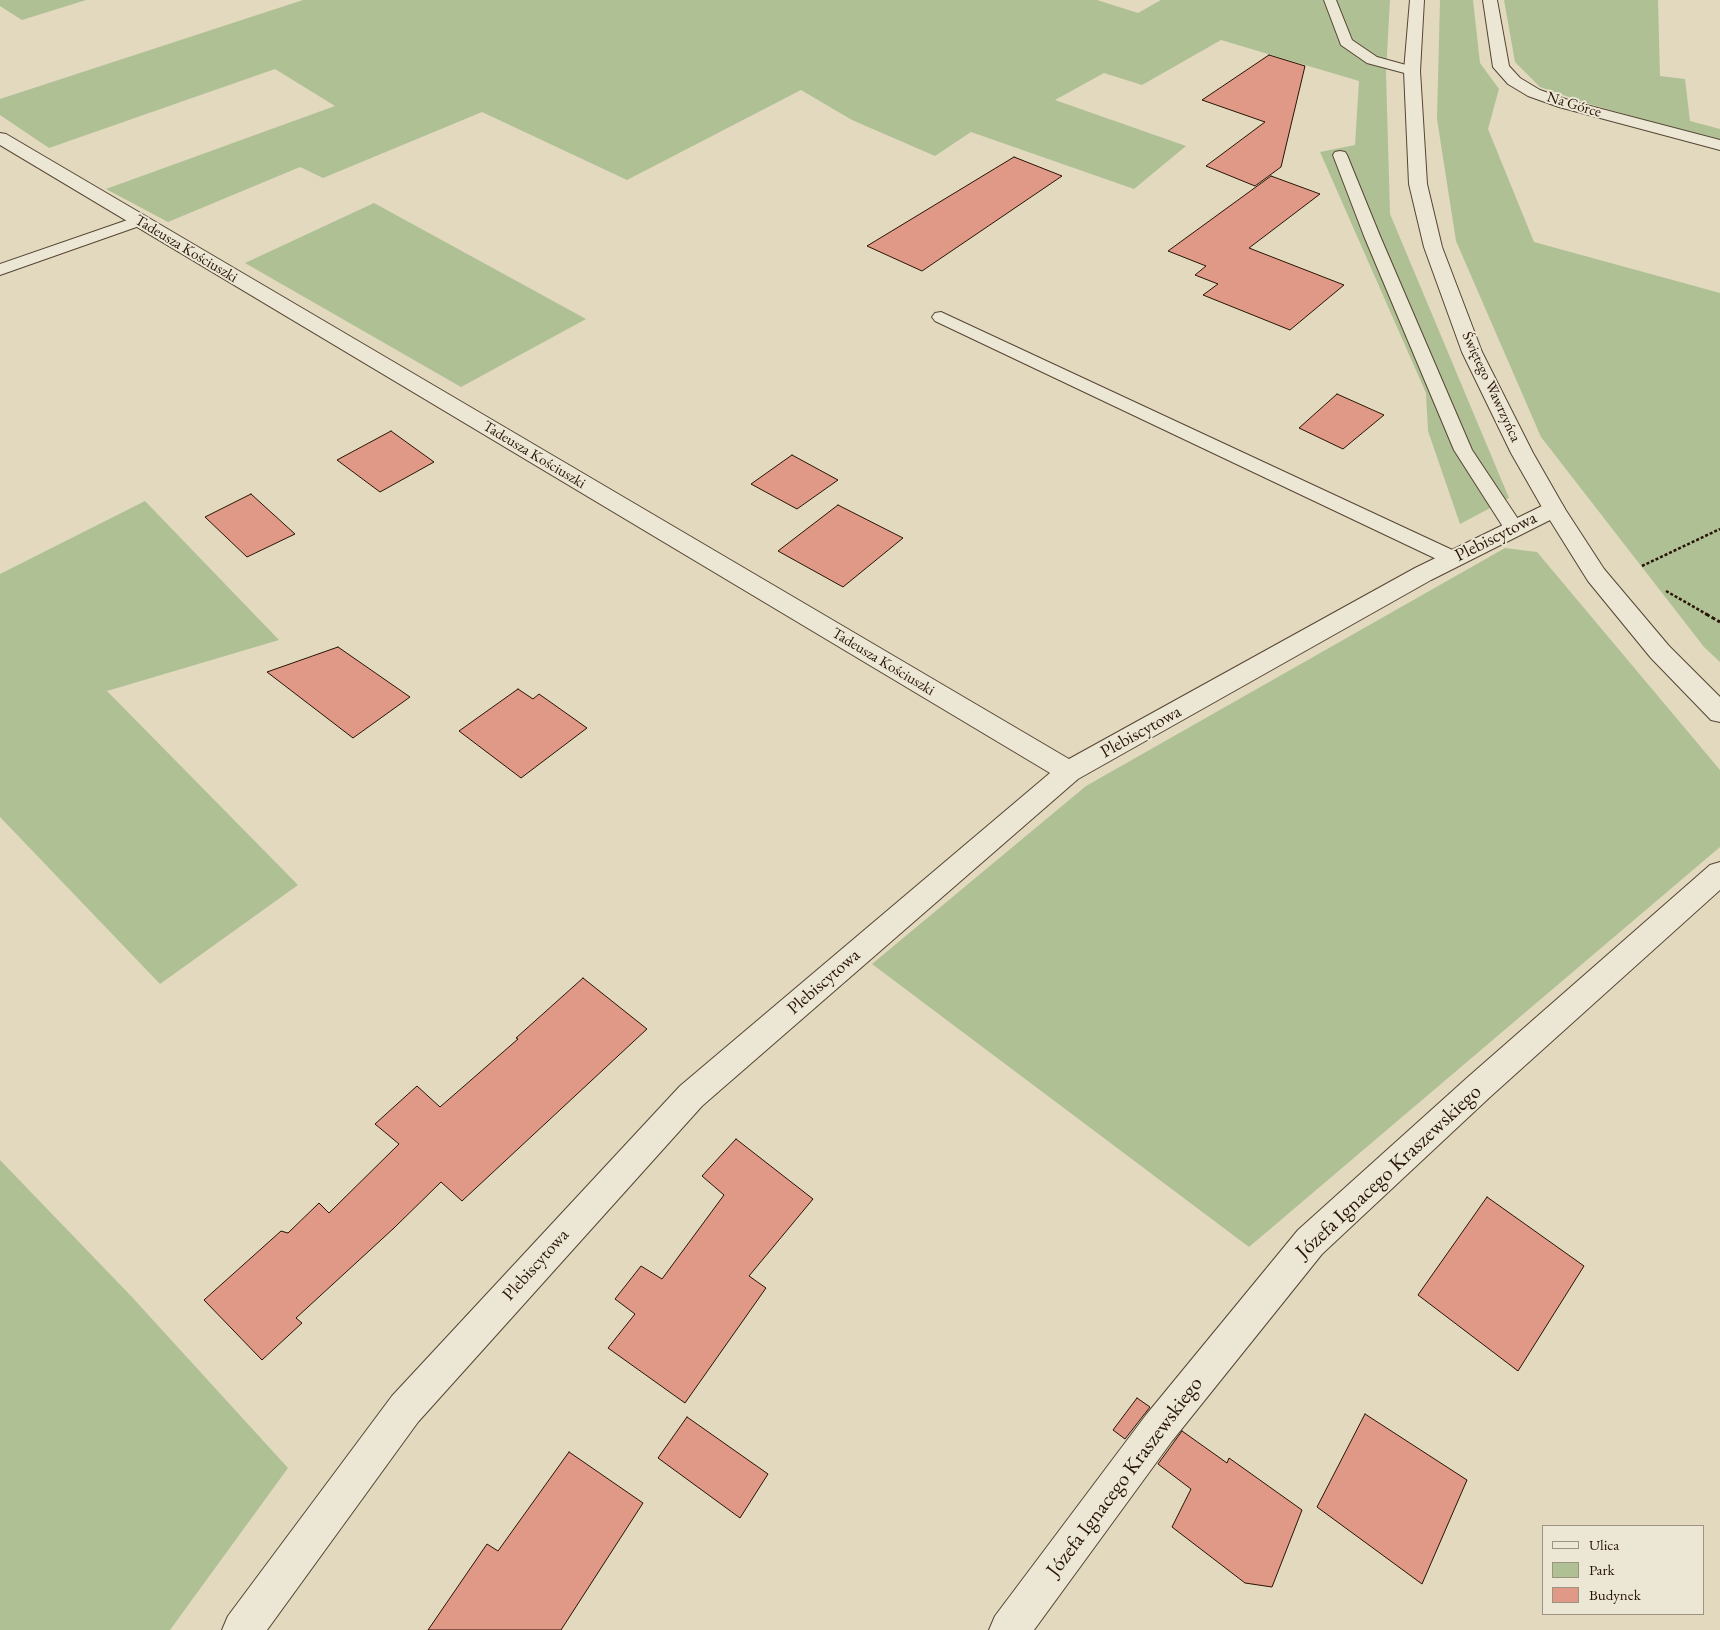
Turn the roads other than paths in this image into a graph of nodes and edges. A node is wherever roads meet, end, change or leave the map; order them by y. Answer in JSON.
{"nodes":[{"id":1,"x":1330,"y":0,"type":"edge"},
{"id":2,"x":1417,"y":0,"type":"edge"},
{"id":3,"x":1490,"y":0,"type":"edge"},
{"id":4,"x":1412,"y":71,"type":"junction"},
{"id":5,"x":0,"y":138,"type":"edge"},
{"id":6,"x":1720,"y":145,"type":"edge"},
{"id":7,"x":1340,"y":155,"type":"dead end"},
{"id":8,"x":139,"y":221,"type":"junction"},
{"id":9,"x":0,"y":270,"type":"edge"},
{"id":10,"x":940,"y":317,"type":"dead end"},
{"id":11,"x":1554,"y":509,"type":"junction"},
{"id":12,"x":1514,"y":528,"type":"junction"},
{"id":13,"x":1454,"y":558,"type":"junction"},
{"id":14,"x":1720,"y":713,"type":"edge"},
{"id":15,"x":1069,"y":772,"type":"junction"},
{"id":16,"x":1720,"y":873,"type":"edge"},
{"id":17,"x":242,"y":1630,"type":"edge"},
{"id":18,"x":1009,"y":1630,"type":"edge"}],
"edges":[{"from":1,"to":4,"type":"lane"},
{"from":2,"to":4,"type":"street","name":"Świętego Wawrzyńca"},
{"from":3,"to":6,"type":"street","name":"Na Górce"},
{"from":4,"to":11,"type":"street","name":"Świętego Wawrzyńca"},
{"from":5,"to":8,"type":"street","name":"Tadeusza Kościuszki"},
{"from":7,"to":12,"type":"lane"},
{"from":8,"to":9,"type":"lane"},
{"from":8,"to":15,"type":"street","name":"Tadeusza Kościuszki"},
{"from":10,"to":13,"type":"lane"},
{"from":11,"to":12,"type":"street","name":"Plebiscytowa"},
{"from":11,"to":14,"type":"street","name":"Świętego Wawrzyńca"},
{"from":12,"to":13,"type":"street","name":"Plebiscytowa"},
{"from":13,"to":15,"type":"street","name":"Plebiscytowa"},
{"from":15,"to":17,"type":"street","name":"Plebiscytowa"},
{"from":16,"to":18,"type":"street","name":"Józefa Ignacego Kraszewskiego"}]}
